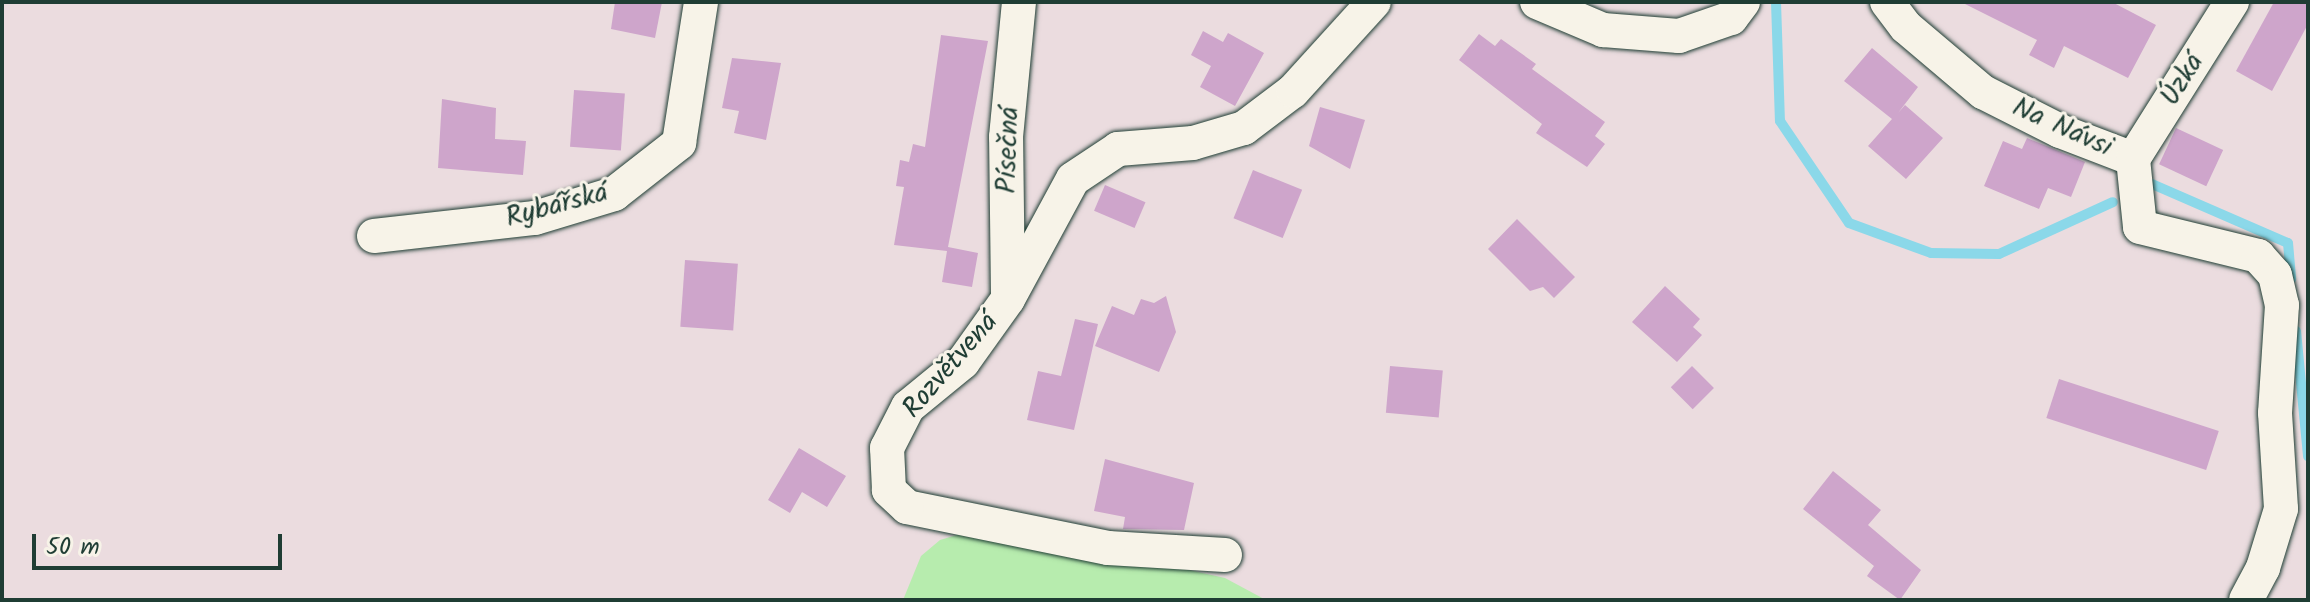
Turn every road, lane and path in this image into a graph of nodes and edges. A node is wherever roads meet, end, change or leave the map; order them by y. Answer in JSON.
{"nodes":[{"id":1,"x":701,"y":2,"type":"edge"},
{"id":2,"x":1019,"y":2,"type":"edge"},
{"id":3,"x":1374,"y":2,"type":"edge"},
{"id":4,"x":1537,"y":2,"type":"edge"},
{"id":5,"x":1743,"y":2,"type":"edge"},
{"id":6,"x":1887,"y":2,"type":"edge"},
{"id":7,"x":2232,"y":2,"type":"edge"},
{"id":8,"x":2133,"y":159,"type":"junction"},
{"id":9,"x":374,"y":236,"type":"dead end"},
{"id":10,"x":1008,"y":299,"type":"junction"},
{"id":11,"x":2295,"y":508,"type":"edge"},
{"id":12,"x":1225,"y":555,"type":"dead end"},
{"id":13,"x":2246,"y":600,"type":"edge"}],
"edges":[{"from":1,"to":9,"type":"street","name":"Rybářská"},
{"from":2,"to":10,"type":"street","name":"Písečná"},
{"from":3,"to":10,"type":"street","name":"Rozvětvená"},
{"from":4,"to":5,"type":"street"},
{"from":6,"to":8,"type":"street","name":"Na Návsi"},
{"from":7,"to":8,"type":"street","name":"Úzká"},
{"from":8,"to":11,"type":"street","name":"Na Návsi"},
{"from":10,"to":12,"type":"street","name":"Rozvětvená"},
{"from":11,"to":13,"type":"street"}]}
